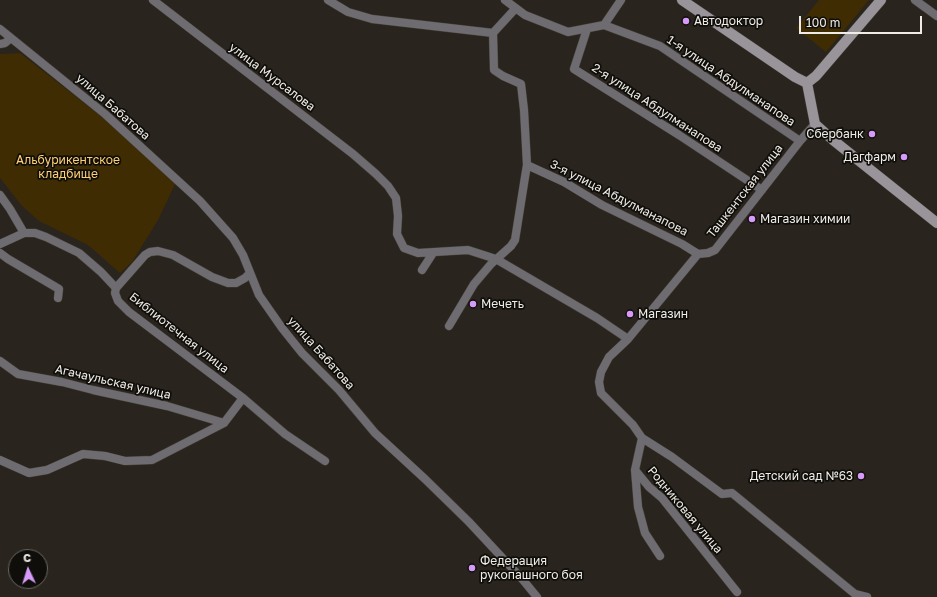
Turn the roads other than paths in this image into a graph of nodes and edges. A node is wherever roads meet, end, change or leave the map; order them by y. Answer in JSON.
{"nodes":[{"id":1,"x":153,"y":0,"type":"edge"},
{"id":2,"x":328,"y":0,"type":"edge"},
{"id":3,"x":505,"y":0,"type":"edge"},
{"id":4,"x":621,"y":0,"type":"edge"},
{"id":5,"x":682,"y":0,"type":"edge"},
{"id":6,"x":881,"y":0,"type":"edge"},
{"id":7,"x":916,"y":0,"type":"edge"},
{"id":8,"x":515,"y":9,"type":"junction"},
{"id":9,"x":937,"y":16,"type":"edge"},
{"id":10,"x":604,"y":24,"type":"junction"},
{"id":11,"x":0,"y":29,"type":"edge"},
{"id":12,"x":587,"y":29,"type":"junction"},
{"id":13,"x":493,"y":33,"type":"junction"},
{"id":14,"x":11,"y":38,"type":"junction"},
{"id":15,"x":0,"y":44,"type":"edge"},
{"id":16,"x":807,"y":83,"type":"junction"},
{"id":17,"x":816,"y":124,"type":"junction"},
{"id":18,"x":800,"y":141,"type":"junction"},
{"id":19,"x":527,"y":165,"type":"junction"},
{"id":20,"x":762,"y":190,"type":"junction"},
{"id":21,"x":0,"y":196,"type":"edge"},
{"id":22,"x":937,"y":223,"type":"edge"},
{"id":23,"x":24,"y":233,"type":"junction"},
{"id":24,"x":0,"y":244,"type":"edge"},
{"id":25,"x":0,"y":253,"type":"edge"},
{"id":26,"x":433,"y":253,"type":"junction"},
{"id":27,"x":698,"y":254,"type":"junction"},
{"id":28,"x":496,"y":259,"type":"junction"},
{"id":29,"x":422,"y":270,"type":"dead end"},
{"id":30,"x":250,"y":273,"type":"junction"},
{"id":31,"x":116,"y":288,"type":"junction"},
{"id":32,"x":58,"y":298,"type":"dead end"},
{"id":33,"x":449,"y":326,"type":"dead end"},
{"id":34,"x":628,"y":339,"type":"junction"},
{"id":35,"x":0,"y":362,"type":"edge"},
{"id":36,"x":243,"y":398,"type":"junction"},
{"id":37,"x":224,"y":423,"type":"junction"},
{"id":38,"x":642,"y":438,"type":"junction"},
{"id":39,"x":0,"y":460,"type":"edge"},
{"id":40,"x":325,"y":461,"type":"dead end"},
{"id":41,"x":635,"y":470,"type":"junction"},
{"id":42,"x":660,"y":556,"type":"dead end"},
{"id":43,"x":737,"y":592,"type":"dead end"},
{"id":44,"x":537,"y":597,"type":"edge"},
{"id":45,"x":867,"y":597,"type":"edge"}],
"edges":[{"from":1,"to":26,"type":"street","name":"улица Мурсалова"},
{"from":2,"to":13,"type":"street"},
{"from":3,"to":8,"type":"street"},
{"from":4,"to":10,"type":"street"},
{"from":5,"to":16,"type":"main road"},
{"from":6,"to":16,"type":"main road"},
{"from":7,"to":9,"type":"street"},
{"from":8,"to":12,"type":"street"},
{"from":8,"to":13,"type":"street"},
{"from":10,"to":12,"type":"street"},
{"from":10,"to":18,"type":"street","name":"1-я улица Абдулманапова"},
{"from":11,"to":14,"type":"street","name":"улица Бабатова"},
{"from":12,"to":20,"type":"street","name":"2-я улица Абдулманапова"},
{"from":13,"to":19,"type":"street"},
{"from":14,"to":15,"type":"street"},
{"from":14,"to":30,"type":"street","name":"улица Бабатова"},
{"from":16,"to":17,"type":"main road"},
{"from":17,"to":18,"type":"street","name":"Ташкентская улица"},
{"from":17,"to":22,"type":"main road"},
{"from":18,"to":20,"type":"street","name":"Ташкентская улица"},
{"from":19,"to":27,"type":"street","name":"3-я улица Абдулманапова"},
{"from":19,"to":28,"type":"street"},
{"from":20,"to":27,"type":"street","name":"Ташкентская улица"},
{"from":21,"to":23,"type":"street"},
{"from":23,"to":24,"type":"street"},
{"from":23,"to":31,"type":"street","name":"Библиотечная улица"},
{"from":25,"to":32,"type":"street"},
{"from":26,"to":28,"type":"street"},
{"from":26,"to":29,"type":"street"},
{"from":27,"to":34,"type":"street"},
{"from":28,"to":33,"type":"street"},
{"from":28,"to":34,"type":"street"},
{"from":30,"to":31,"type":"street"},
{"from":30,"to":44,"type":"street","name":"улица Бабатова"},
{"from":31,"to":36,"type":"street","name":"Библиотечная улица"},
{"from":34,"to":38,"type":"street"},
{"from":35,"to":37,"type":"street","name":"Агачаульская улица"},
{"from":36,"to":37,"type":"street"},
{"from":36,"to":40,"type":"street","name":"Библиотечная улица"},
{"from":37,"to":39,"type":"street"},
{"from":38,"to":41,"type":"street","name":"Родниковая улица"},
{"from":38,"to":45,"type":"street"},
{"from":41,"to":42,"type":"street"},
{"from":41,"to":43,"type":"street","name":"Родниковая улица"}]}
